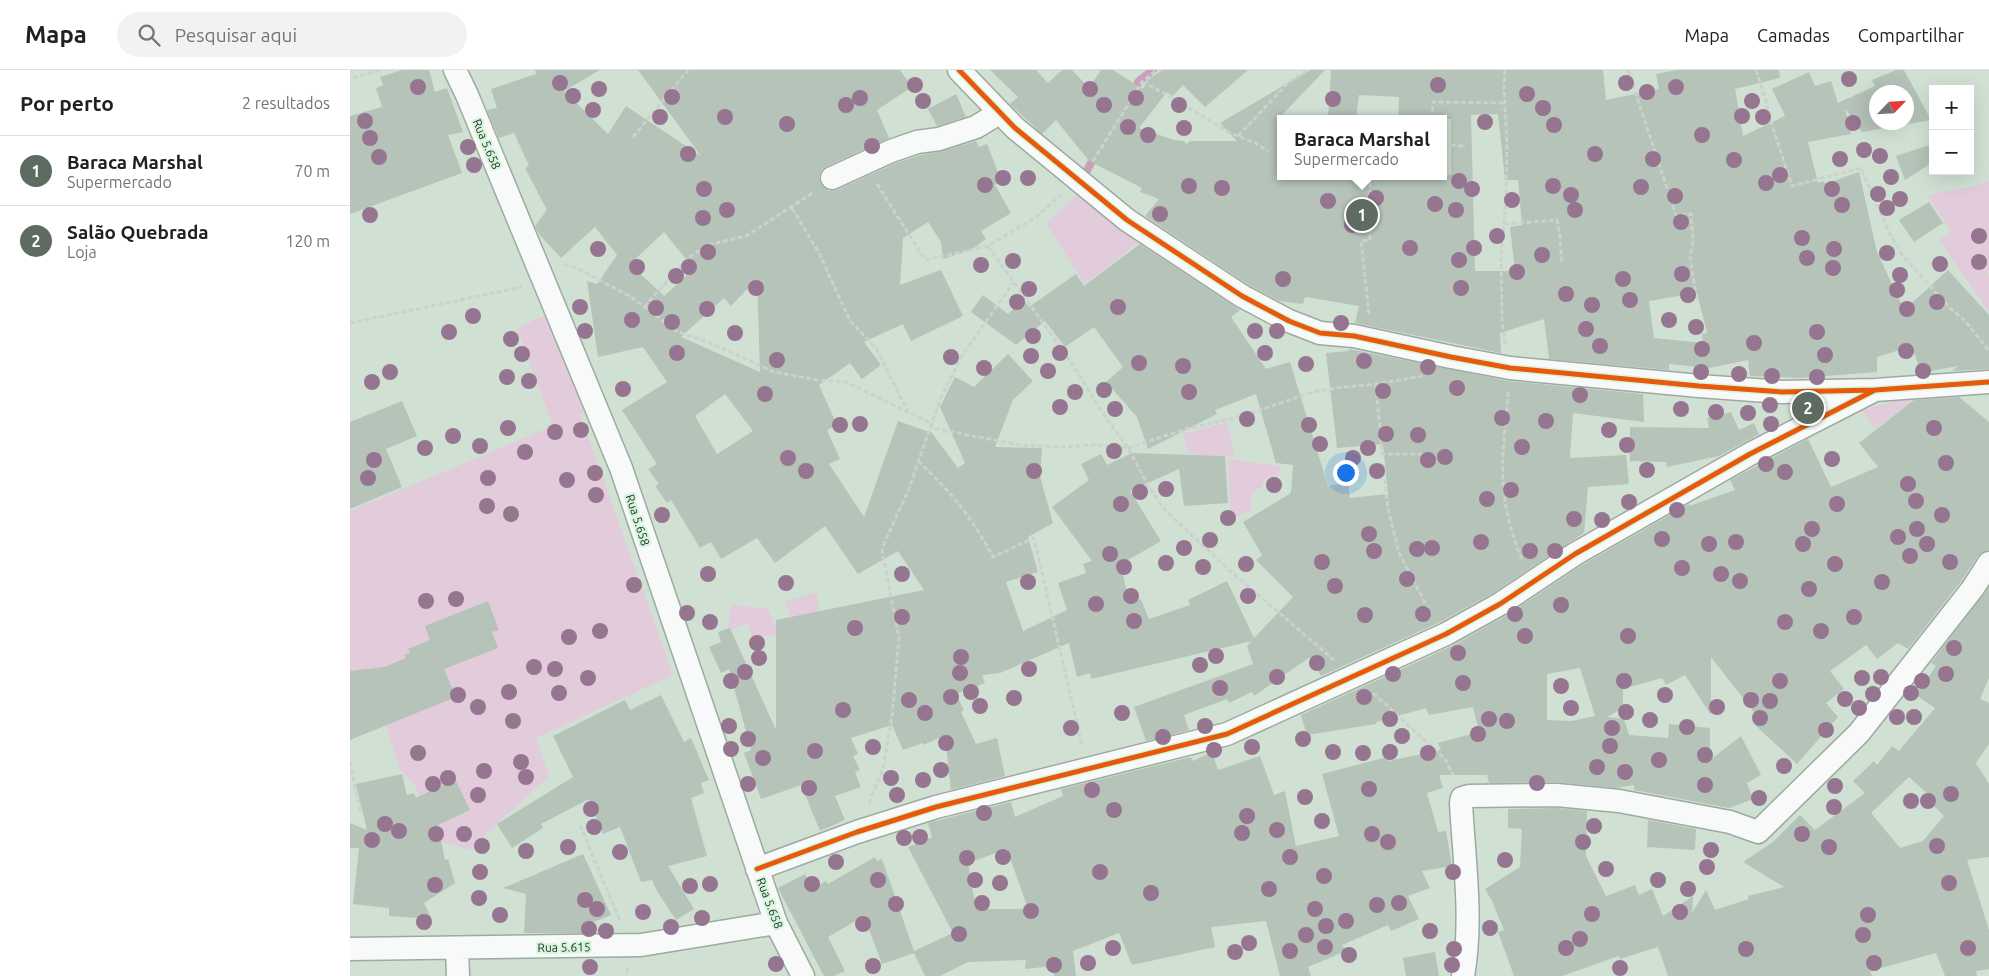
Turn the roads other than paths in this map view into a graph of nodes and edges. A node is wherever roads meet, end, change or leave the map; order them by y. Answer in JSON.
{"nodes":[{"id":1,"x":455,"y":70,"type":"edge"},
{"id":2,"x":959,"y":70,"type":"edge"},
{"id":3,"x":999,"y":112,"type":"junction"},
{"id":4,"x":832,"y":178,"type":"road end"},
{"id":5,"x":1989,"y":382,"type":"edge"},
{"id":6,"x":1874,"y":390,"type":"junction"},
{"id":7,"x":1989,"y":563,"type":"edge"},
{"id":8,"x":757,"y":869,"type":"junction"},
{"id":9,"x":776,"y":923,"type":"junction"},
{"id":10,"x":350,"y":949,"type":"edge"},
{"id":11,"x":457,"y":949,"type":"junction"},
{"id":12,"x":458,"y":976,"type":"edge"},
{"id":13,"x":803,"y":976,"type":"edge"},
{"id":14,"x":1463,"y":976,"type":"edge"}],
"edges":[{"from":1,"to":8,"type":"street","name":"Rua 5.658"},
{"from":2,"to":3,"type":"street"},
{"from":3,"to":4,"type":"street"},
{"from":3,"to":6,"type":"street"},
{"from":5,"to":6,"type":"street"},
{"from":6,"to":8,"type":"street"},
{"from":7,"to":14,"type":"street"},
{"from":8,"to":9,"type":"street","name":"Rua 5.658"},
{"from":9,"to":11,"type":"street","name":"Rua 5.615"},
{"from":9,"to":13,"type":"street","name":"Rua 5.658"},
{"from":10,"to":11,"type":"street","name":"Rua 5.615"},
{"from":11,"to":12,"type":"street"}]}
